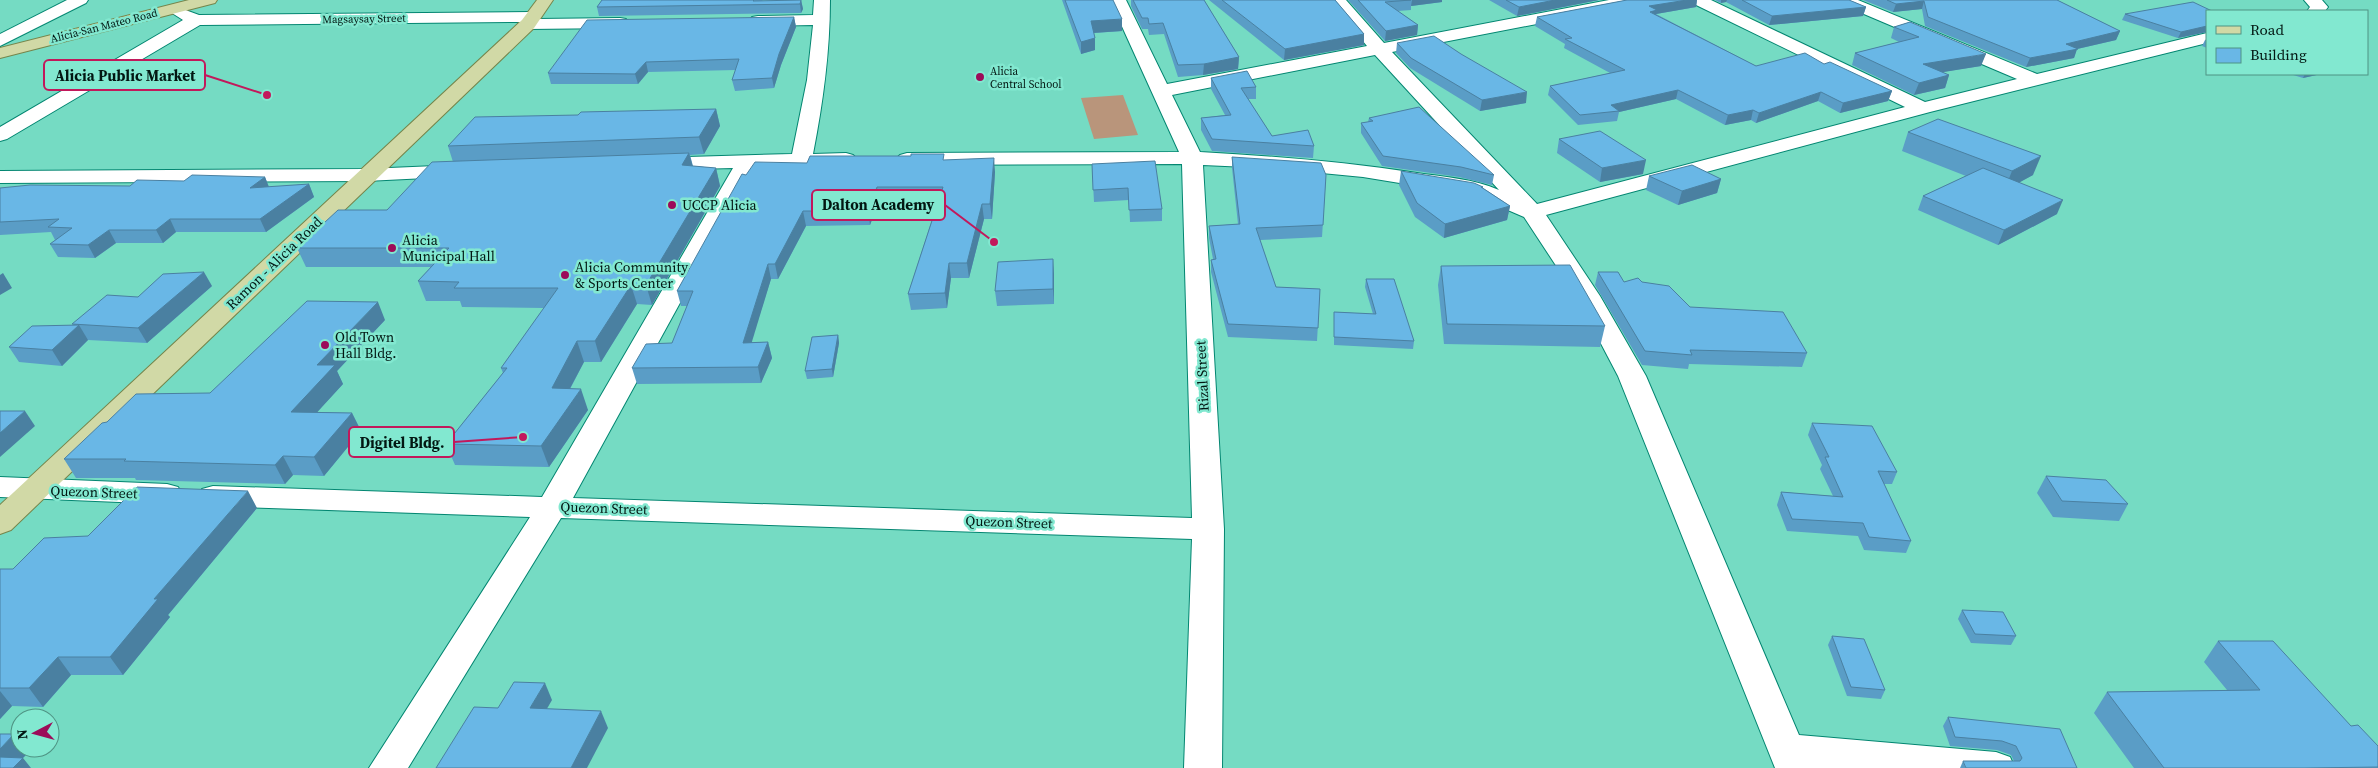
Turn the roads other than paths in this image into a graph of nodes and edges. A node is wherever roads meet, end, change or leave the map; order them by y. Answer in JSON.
{"nodes":[{"id":1,"x":80,"y":0,"type":"edge"},
{"id":2,"x":209,"y":0,"type":"edge"},
{"id":3,"x":822,"y":0,"type":"edge"},
{"id":4,"x":1118,"y":0,"type":"edge"},
{"id":5,"x":1336,"y":0,"type":"edge"},
{"id":6,"x":1635,"y":0,"type":"edge"},
{"id":7,"x":1698,"y":0,"type":"edge"},
{"id":8,"x":1844,"y":0,"type":"edge"},
{"id":9,"x":2312,"y":0,"type":"edge"},
{"id":10,"x":173,"y":9,"type":"junction"},
{"id":11,"x":2316,"y":10,"type":"edge"},
{"id":12,"x":535,"y":14,"type":"edge"},
{"id":13,"x":196,"y":20,"type":"junction"},
{"id":14,"x":822,"y":20,"type":"junction"},
{"id":15,"x":744,"y":21,"type":"edge"},
{"id":16,"x":636,"y":23,"type":"edge"},
{"id":17,"x":2206,"y":38,"type":"edge"},
{"id":18,"x":0,"y":40,"type":"edge"},
{"id":19,"x":1380,"y":50,"type":"junction"},
{"id":20,"x":0,"y":53,"type":"edge"},
{"id":21,"x":2035,"y":80,"type":"junction"},
{"id":22,"x":1162,"y":91,"type":"junction"},
{"id":23,"x":1923,"y":108,"type":"junction"},
{"id":24,"x":0,"y":135,"type":"edge"},
{"id":25,"x":1192,"y":158,"type":"junction"},
{"id":26,"x":801,"y":159,"type":"junction"},
{"id":27,"x":748,"y":160,"type":"junction"},
{"id":28,"x":631,"y":165,"type":"edge"},
{"id":29,"x":474,"y":171,"type":"edge"},
{"id":30,"x":366,"y":175,"type":"junction"},
{"id":31,"x":0,"y":177,"type":"edge"},
{"id":32,"x":28,"y":177,"type":"junction"},
{"id":33,"x":0,"y":194,"type":"edge"},
{"id":34,"x":1532,"y":212,"type":"junction"},
{"id":35,"x":0,"y":487,"type":"edge"},
{"id":36,"x":36,"y":490,"type":"junction"},
{"id":37,"x":552,"y":507,"type":"junction"},
{"id":38,"x":0,"y":523,"type":"edge"},
{"id":39,"x":1208,"y":529,"type":"junction"},
{"id":40,"x":1791,"y":759,"type":"edge"},
{"id":41,"x":388,"y":768,"type":"edge"},
{"id":42,"x":1203,"y":768,"type":"edge"},
{"id":43,"x":1996,"y":768,"type":"edge"}],
"edges":[{"from":1,"to":18,"type":"street"},
{"from":2,"to":10,"type":"main road","name":"Alicia-San Mateo Road"},
{"from":3,"to":14,"type":"street"},
{"from":4,"to":22,"type":"street","name":"Rizal Street"},
{"from":5,"to":19,"type":"street"},
{"from":6,"to":19,"type":"street"},
{"from":7,"to":23,"type":"street"},
{"from":8,"to":21,"type":"street"},
{"from":9,"to":11,"type":"street"},
{"from":10,"to":13,"type":"street"},
{"from":10,"to":20,"type":"main road","name":"Alicia-San Mateo Road"},
{"from":12,"to":13,"type":"street","name":"Magsaysay Street"},
{"from":12,"to":16,"type":"street","name":"Magsaysay Street"},
{"from":12,"to":30,"type":"main road","name":"Ramon - Alicia Road"},
{"from":13,"to":24,"type":"street"},
{"from":14,"to":15,"type":"street"},
{"from":14,"to":26,"type":"street"},
{"from":17,"to":21,"type":"street"},
{"from":19,"to":22,"type":"street"},
{"from":19,"to":34,"type":"street"},
{"from":21,"to":23,"type":"street"},
{"from":22,"to":25,"type":"street","name":"Rizal Street"},
{"from":23,"to":34,"type":"street"},
{"from":25,"to":26,"type":"street"},
{"from":25,"to":34,"type":"street"},
{"from":25,"to":39,"type":"street","name":"Rizal Street"},
{"from":26,"to":27,"type":"street"},
{"from":27,"to":28,"type":"street"},
{"from":27,"to":37,"type":"street"},
{"from":29,"to":30,"type":"street"},
{"from":30,"to":32,"type":"street"},
{"from":30,"to":36,"type":"main road","name":"Ramon - Alicia Road"},
{"from":31,"to":32,"type":"street"},
{"from":32,"to":33,"type":"street"},
{"from":34,"to":40,"type":"street"},
{"from":35,"to":36,"type":"street","name":"Quezon Street"},
{"from":36,"to":37,"type":"street","name":"Quezon Street"},
{"from":36,"to":38,"type":"main road","name":"Ramon - Alicia Road"},
{"from":37,"to":39,"type":"street","name":"Quezon Street"},
{"from":37,"to":41,"type":"street"},
{"from":39,"to":42,"type":"street","name":"Rizal Street"},
{"from":40,"to":43,"type":"street"}]}
